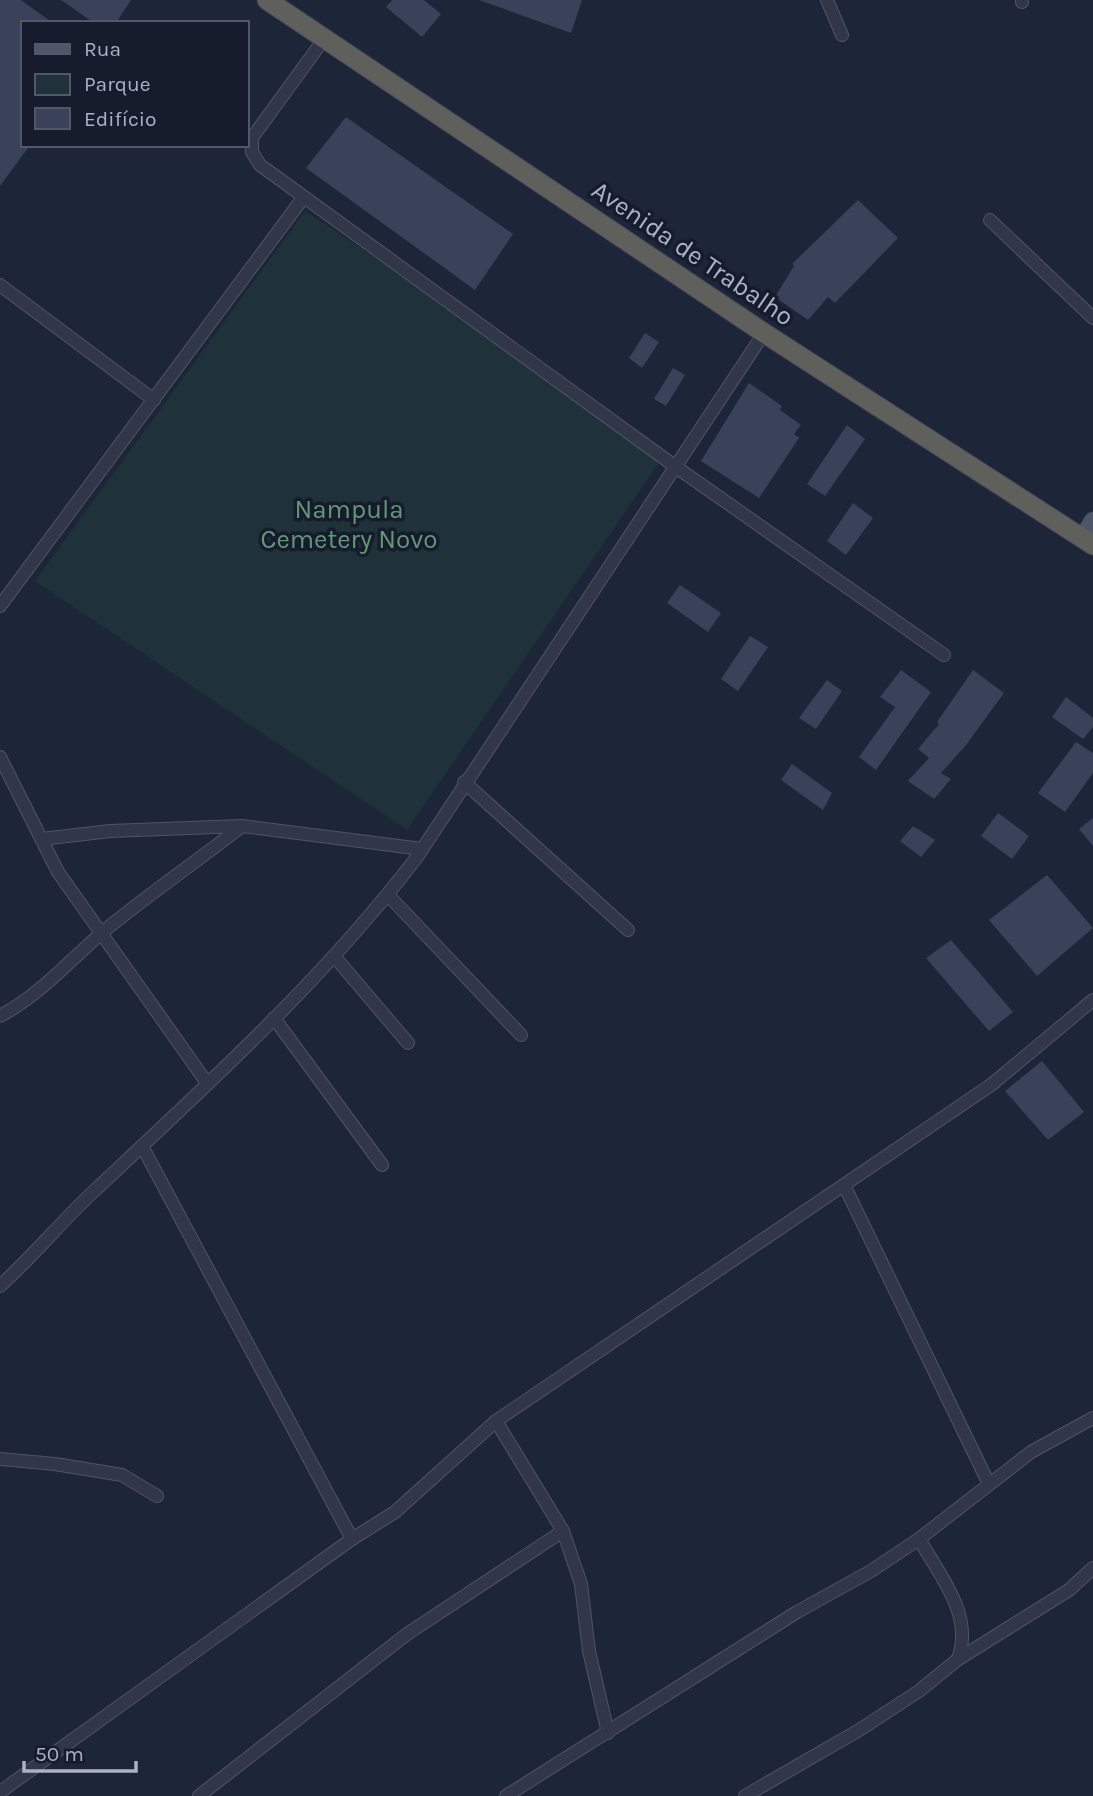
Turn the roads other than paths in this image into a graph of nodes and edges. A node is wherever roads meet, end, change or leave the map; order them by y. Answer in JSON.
{"nodes":[{"id":1,"x":267,"y":0,"type":"edge"},
{"id":2,"x":827,"y":0,"type":"edge"},
{"id":3,"x":842,"y":35,"type":"dead end"},
{"id":4,"x":324,"y":38,"type":"junction"},
{"id":5,"x":303,"y":198,"type":"junction"},
{"id":6,"x":990,"y":220,"type":"dead end"},
{"id":7,"x":0,"y":285,"type":"edge"},
{"id":8,"x":1093,"y":318,"type":"edge"},
{"id":9,"x":764,"y":333,"type":"junction"},
{"id":10,"x":154,"y":400,"type":"junction"},
{"id":11,"x":676,"y":467,"type":"junction"},
{"id":12,"x":1093,"y":521,"type":"edge"},
{"id":13,"x":1088,"y":541,"type":"edge"},
{"id":14,"x":0,"y":606,"type":"edge"},
{"id":15,"x":944,"y":655,"type":"dead end"},
{"id":16,"x":0,"y":757,"type":"edge"},
{"id":17,"x":464,"y":782,"type":"junction"},
{"id":18,"x":242,"y":826,"type":"junction"},
{"id":19,"x":42,"y":839,"type":"junction"},
{"id":20,"x":422,"y":849,"type":"junction"},
{"id":21,"x":388,"y":895,"type":"junction"},
{"id":22,"x":628,"y":930,"type":"dead end"},
{"id":23,"x":102,"y":933,"type":"junction"},
{"id":24,"x":334,"y":956,"type":"junction"},
{"id":25,"x":1093,"y":1000,"type":"edge"},
{"id":26,"x":0,"y":1016,"type":"edge"},
{"id":27,"x":274,"y":1018,"type":"junction"},
{"id":28,"x":521,"y":1035,"type":"dead end"},
{"id":29,"x":408,"y":1043,"type":"dead end"},
{"id":30,"x":207,"y":1083,"type":"junction"},
{"id":31,"x":142,"y":1146,"type":"junction"},
{"id":32,"x":382,"y":1165,"type":"dead end"},
{"id":33,"x":844,"y":1185,"type":"junction"},
{"id":34,"x":0,"y":1286,"type":"edge"},
{"id":35,"x":1093,"y":1418,"type":"edge"},
{"id":36,"x":496,"y":1421,"type":"junction"},
{"id":37,"x":0,"y":1459,"type":"edge"},
{"id":38,"x":989,"y":1484,"type":"junction"},
{"id":39,"x":157,"y":1496,"type":"dead end"},
{"id":40,"x":563,"y":1531,"type":"junction"},
{"id":41,"x":352,"y":1539,"type":"junction"},
{"id":42,"x":919,"y":1539,"type":"junction"},
{"id":43,"x":1093,"y":1569,"type":"edge"},
{"id":44,"x":957,"y":1660,"type":"junction"},
{"id":45,"x":608,"y":1733,"type":"junction"},
{"id":46,"x":0,"y":1792,"type":"edge"},
{"id":47,"x":199,"y":1796,"type":"edge"},
{"id":48,"x":506,"y":1796,"type":"edge"},
{"id":49,"x":745,"y":1796,"type":"edge"}],
"edges":[{"from":1,"to":4,"type":"highway","name":"Avenida de Trabalho"},
{"from":2,"to":3,"type":"street"},
{"from":4,"to":5,"type":"street"},
{"from":4,"to":9,"type":"highway","name":"Avenida de Trabalho"},
{"from":5,"to":10,"type":"street"},
{"from":5,"to":11,"type":"street"},
{"from":6,"to":8,"type":"street"},
{"from":7,"to":10,"type":"street"},
{"from":9,"to":11,"type":"street"},
{"from":9,"to":13,"type":"highway","name":"Avenida de Trabalho"},
{"from":10,"to":14,"type":"street"},
{"from":11,"to":15,"type":"street"},
{"from":11,"to":17,"type":"street"},
{"from":12,"to":13,"type":"main road"},
{"from":16,"to":19,"type":"street"},
{"from":17,"to":20,"type":"street"},
{"from":17,"to":22,"type":"street"},
{"from":18,"to":19,"type":"street"},
{"from":18,"to":20,"type":"street"},
{"from":18,"to":23,"type":"street"},
{"from":19,"to":23,"type":"street"},
{"from":20,"to":21,"type":"street"},
{"from":21,"to":24,"type":"street"},
{"from":21,"to":28,"type":"street"},
{"from":23,"to":26,"type":"street"},
{"from":23,"to":30,"type":"street"},
{"from":24,"to":27,"type":"street"},
{"from":24,"to":29,"type":"street"},
{"from":25,"to":33,"type":"street"},
{"from":27,"to":30,"type":"street"},
{"from":27,"to":32,"type":"street"},
{"from":30,"to":31,"type":"street"},
{"from":31,"to":34,"type":"street"},
{"from":31,"to":41,"type":"street"},
{"from":33,"to":36,"type":"street"},
{"from":33,"to":38,"type":"street"},
{"from":35,"to":38,"type":"street"},
{"from":36,"to":40,"type":"street"},
{"from":36,"to":41,"type":"street"},
{"from":37,"to":39,"type":"street"},
{"from":38,"to":42,"type":"street"},
{"from":40,"to":45,"type":"street"},
{"from":40,"to":47,"type":"street"},
{"from":41,"to":46,"type":"street"},
{"from":42,"to":44,"type":"street"},
{"from":42,"to":45,"type":"street"},
{"from":43,"to":44,"type":"street"},
{"from":44,"to":49,"type":"street"},
{"from":45,"to":48,"type":"street"}]}
